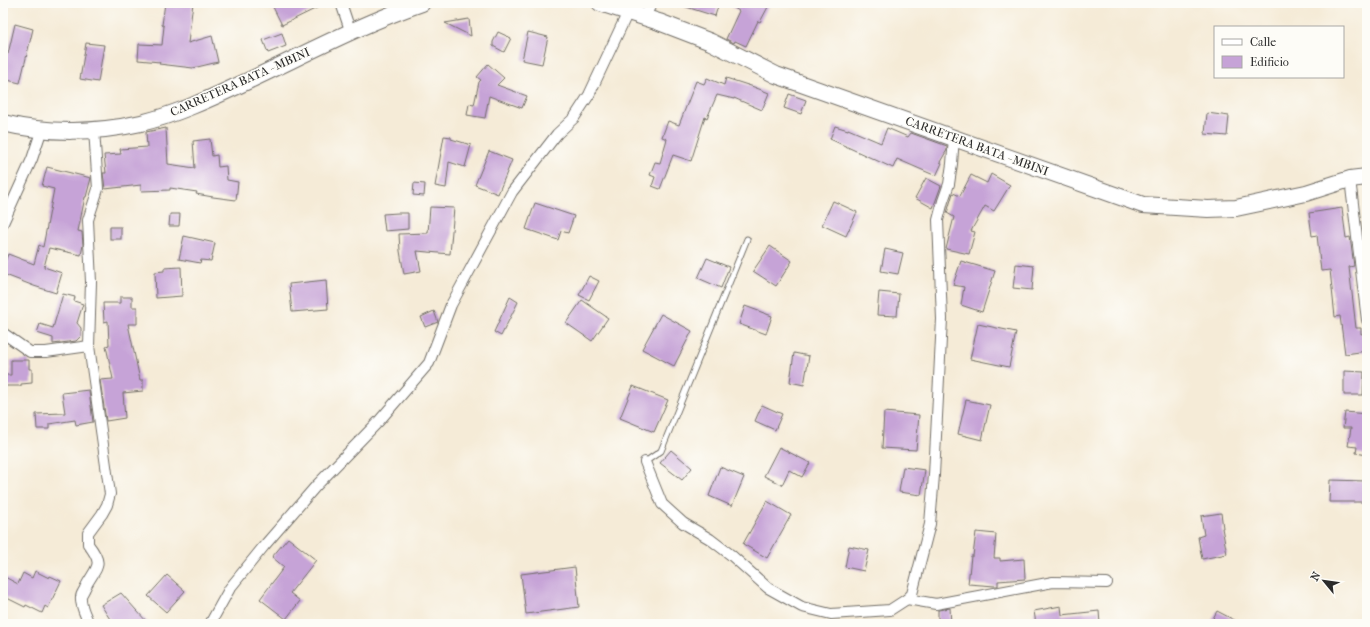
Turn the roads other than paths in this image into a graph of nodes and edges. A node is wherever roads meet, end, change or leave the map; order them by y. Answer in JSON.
{"nodes":[{"id":1,"x":341,"y":3,"type":"edge"},
{"id":2,"x":422,"y":3,"type":"edge"},
{"id":3,"x":600,"y":3,"type":"edge"},
{"id":4,"x":652,"y":3,"type":"edge"},
{"id":5,"x":628,"y":12,"type":"junction"},
{"id":6,"x":644,"y":18,"type":"junction"},
{"id":7,"x":351,"y":33,"type":"junction"},
{"id":8,"x":3,"y":122,"type":"edge"},
{"id":9,"x":42,"y":129,"type":"junction"},
{"id":10,"x":94,"y":129,"type":"junction"},
{"id":11,"x":954,"y":137,"type":"junction"},
{"id":12,"x":1367,"y":177,"type":"edge"},
{"id":13,"x":1350,"y":179,"type":"junction"},
{"id":14,"x":3,"y":223,"type":"edge"},
{"id":15,"x":748,"y":239,"type":"dead end"},
{"id":16,"x":1367,"y":320,"type":"edge"},
{"id":17,"x":3,"y":333,"type":"edge"},
{"id":18,"x":89,"y":346,"type":"junction"},
{"id":19,"x":645,"y":462,"type":"joint"},
{"id":20,"x":1107,"y":583,"type":"dead end"},
{"id":21,"x":907,"y":599,"type":"junction"},
{"id":22,"x":89,"y":624,"type":"edge"},
{"id":23,"x":210,"y":624,"type":"edge"}],
"edges":[{"from":1,"to":7,"type":"street"},
{"from":2,"to":7,"type":"main road","name":"CARRETERA BATA - MBINI"},
{"from":3,"to":5,"type":"main road","name":"CARRETERA BATA - MBINI"},
{"from":4,"to":6,"type":"street"},
{"from":5,"to":6,"type":"main road","name":"CARRETERA BATA - MBINI"},
{"from":5,"to":23,"type":"street"},
{"from":6,"to":11,"type":"main road","name":"CARRETERA BATA - MBINI"},
{"from":7,"to":10,"type":"main road","name":"CARRETERA BATA - MBINI"},
{"from":8,"to":9,"type":"main road","name":"CARRETERA BATA - MBINI"},
{"from":9,"to":10,"type":"main road","name":"CARRETERA BATA - MBINI"},
{"from":9,"to":14,"type":"street"},
{"from":10,"to":18,"type":"street"},
{"from":11,"to":13,"type":"main road","name":"CARRETERA BATA - MBINI"},
{"from":11,"to":21,"type":"street"},
{"from":12,"to":13,"type":"main road","name":"CARRETERA BATA - MBINI"},
{"from":13,"to":16,"type":"street"},
{"from":15,"to":19,"type":"lane"},
{"from":17,"to":18,"type":"street"},
{"from":18,"to":22,"type":"street"},
{"from":19,"to":21,"type":"street"},
{"from":20,"to":21,"type":"street"}]}
